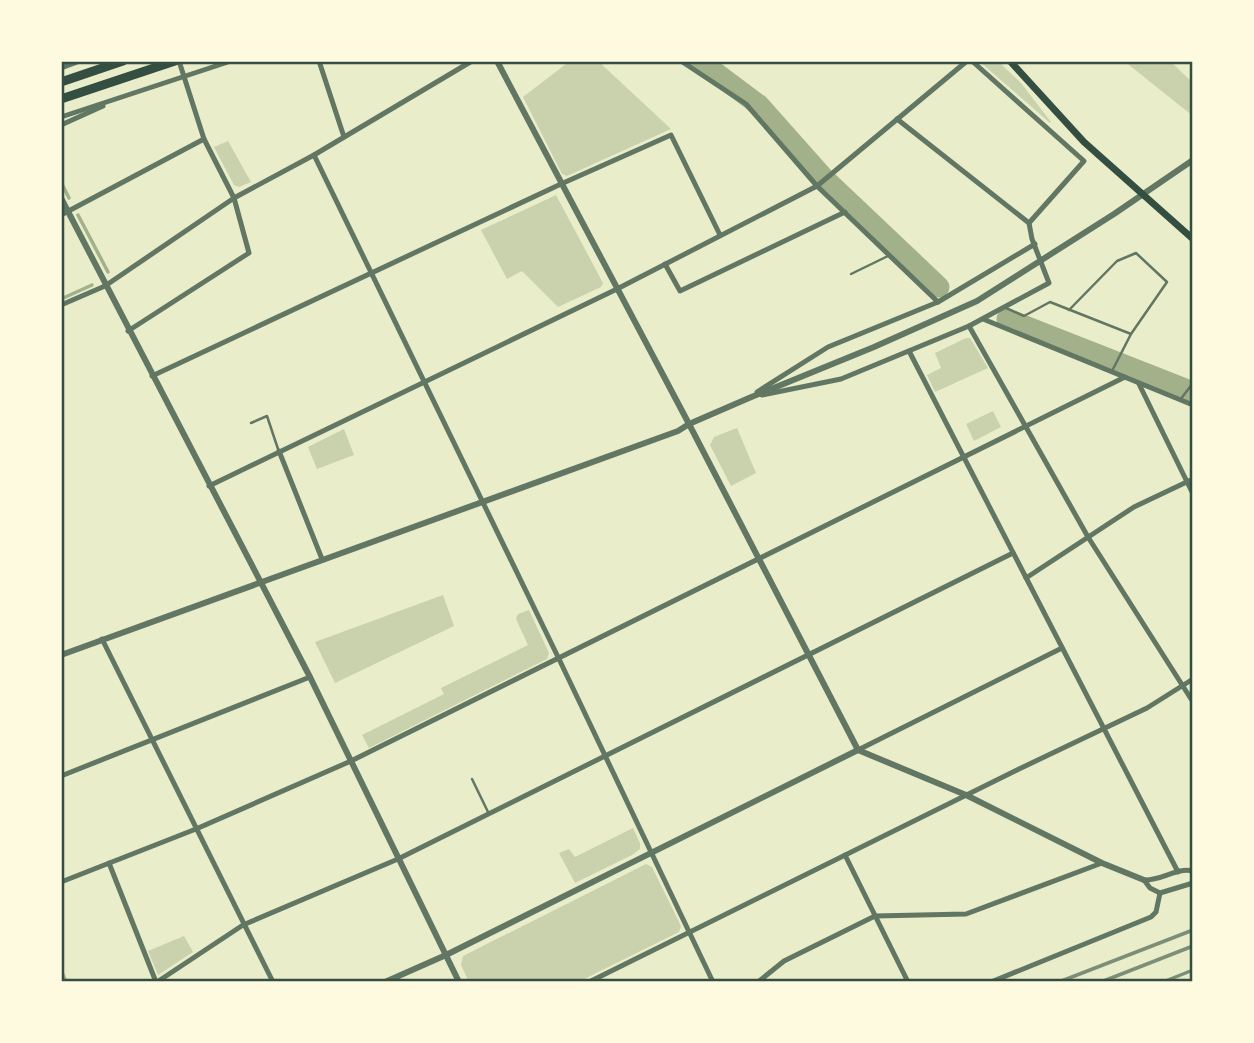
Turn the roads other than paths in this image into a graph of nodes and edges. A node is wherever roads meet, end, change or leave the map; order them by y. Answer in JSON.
{"nodes":[{"id":1,"x":80,"y":61,"type":"edge"},
{"id":2,"x":123,"y":61,"type":"edge"},
{"id":3,"x":177,"y":61,"type":"edge"},
{"id":4,"x":231,"y":61,"type":"edge"},
{"id":5,"x":318,"y":61,"type":"edge"},
{"id":6,"x":472,"y":61,"type":"edge"},
{"id":7,"x":497,"y":61,"type":"edge"},
{"id":8,"x":681,"y":61,"type":"edge"},
{"id":9,"x":969,"y":61,"type":"edge"},
{"id":10,"x":1010,"y":61,"type":"edge"},
{"id":11,"x":61,"y":68,"type":"edge"},
{"id":12,"x":183,"y":77,"type":"junction"},
{"id":13,"x":61,"y":82,"type":"edge"},
{"id":14,"x":127,"y":95,"type":"junction"},
{"id":15,"x":61,"y":99,"type":"edge"},
{"id":16,"x":61,"y":117,"type":"edge"},
{"id":17,"x":897,"y":119,"type":"junction"},
{"id":18,"x":61,"y":125,"type":"edge"},
{"id":19,"x":344,"y":137,"type":"junction"},
{"id":20,"x":204,"y":139,"type":"junction"},
{"id":21,"x":314,"y":155,"type":"junction"},
{"id":22,"x":1193,"y":160,"type":"edge"},
{"id":23,"x":561,"y":184,"type":"junction"},
{"id":24,"x":819,"y":184,"type":"junction"},
{"id":25,"x":1142,"y":195,"type":"junction"},
{"id":26,"x":61,"y":198,"type":"edge"},
{"id":27,"x":234,"y":198,"type":"junction"},
{"id":28,"x":845,"y":212,"type":"junction"},
{"id":29,"x":65,"y":213,"type":"edge"},
{"id":30,"x":1029,"y":223,"type":"junction"},
{"id":31,"x":720,"y":235,"type":"junction"},
{"id":32,"x":1193,"y":239,"type":"edge"},
{"id":33,"x":1035,"y":244,"type":"junction"},
{"id":34,"x":890,"y":255,"type":"junction"},
{"id":35,"x":665,"y":264,"type":"junction"},
{"id":36,"x":371,"y":273,"type":"junction"},
{"id":37,"x":851,"y":274,"type":"dead end"},
{"id":38,"x":105,"y":286,"type":"junction"},
{"id":39,"x":617,"y":289,"type":"junction"},
{"id":40,"x":939,"y":302,"type":"junction"},
{"id":41,"x":61,"y":305,"type":"edge"},
{"id":42,"x":1005,"y":307,"type":"junction"},
{"id":43,"x":1069,"y":310,"type":"junction"},
{"id":44,"x":983,"y":319,"type":"junction"},
{"id":45,"x":969,"y":326,"type":"junction"},
{"id":46,"x":128,"y":331,"type":"junction"},
{"id":47,"x":1131,"y":334,"type":"junction"},
{"id":48,"x":909,"y":351,"type":"junction"},
{"id":49,"x":1113,"y":369,"type":"junction"},
{"id":50,"x":152,"y":376,"type":"junction"},
{"id":51,"x":1125,"y":377,"type":"junction"},
{"id":52,"x":425,"y":381,"type":"junction"},
{"id":53,"x":1138,"y":383,"type":"junction"},
{"id":54,"x":1191,"y":384,"type":"edge"},
{"id":55,"x":749,"y":398,"type":"junction"},
{"id":56,"x":1181,"y":400,"type":"junction"},
{"id":57,"x":1193,"y":405,"type":"edge"},
{"id":58,"x":251,"y":423,"type":"dead end"},
{"id":59,"x":690,"y":424,"type":"junction"},
{"id":60,"x":1025,"y":427,"type":"junction"},
{"id":61,"x":279,"y":451,"type":"junction"},
{"id":62,"x":964,"y":456,"type":"junction"},
{"id":63,"x":1190,"y":480,"type":"edge"},
{"id":64,"x":209,"y":486,"type":"junction"},
{"id":65,"x":1193,"y":494,"type":"edge"},
{"id":66,"x":483,"y":503,"type":"junction"},
{"id":67,"x":1088,"y":537,"type":"junction"},
{"id":68,"x":1013,"y":553,"type":"junction"},
{"id":69,"x":322,"y":559,"type":"junction"},
{"id":70,"x":760,"y":559,"type":"junction"},
{"id":71,"x":1026,"y":578,"type":"junction"},
{"id":72,"x":261,"y":583,"type":"junction"},
{"id":73,"x":102,"y":639,"type":"junction"},
{"id":74,"x":1062,"y":648,"type":"junction"},
{"id":75,"x":808,"y":653,"type":"junction"},
{"id":76,"x":61,"y":654,"type":"edge"},
{"id":77,"x":559,"y":659,"type":"junction"},
{"id":78,"x":310,"y":677,"type":"junction"},
{"id":79,"x":1193,"y":678,"type":"edge"},
{"id":80,"x":1183,"y":685,"type":"junction"},
{"id":81,"x":1193,"y":702,"type":"edge"},
{"id":82,"x":1104,"y":728,"type":"junction"},
{"id":83,"x":153,"y":740,"type":"junction"},
{"id":84,"x":858,"y":750,"type":"junction"},
{"id":85,"x":606,"y":756,"type":"junction"},
{"id":86,"x":351,"y":761,"type":"junction"},
{"id":87,"x":61,"y":776,"type":"edge"},
{"id":88,"x":472,"y":779,"type":"dead end"},
{"id":89,"x":966,"y":795,"type":"junction"},
{"id":90,"x":489,"y":814,"type":"junction"},
{"id":91,"x":196,"y":830,"type":"junction"},
{"id":92,"x":651,"y":852,"type":"junction"},
{"id":93,"x":845,"y":855,"type":"junction"},
{"id":94,"x":398,"y":859,"type":"junction"},
{"id":95,"x":108,"y":863,"type":"junction"},
{"id":96,"x":1102,"y":863,"type":"junction"},
{"id":97,"x":1193,"y":869,"type":"edge"},
{"id":98,"x":1180,"y":871,"type":"junction"},
{"id":99,"x":1144,"y":880,"type":"junction"},
{"id":100,"x":61,"y":882,"type":"edge"},
{"id":101,"x":1193,"y":883,"type":"edge"},
{"id":102,"x":1160,"y":893,"type":"junction"},
{"id":103,"x":875,"y":916,"type":"junction"},
{"id":104,"x":243,"y":925,"type":"junction"},
{"id":105,"x":689,"y":932,"type":"junction"},
{"id":106,"x":446,"y":955,"type":"junction"},
{"id":107,"x":156,"y":982,"type":"edge"},
{"id":108,"x":273,"y":982,"type":"edge"},
{"id":109,"x":385,"y":982,"type":"edge"},
{"id":110,"x":459,"y":982,"type":"edge"},
{"id":111,"x":589,"y":982,"type":"edge"},
{"id":112,"x":713,"y":982,"type":"edge"},
{"id":113,"x":758,"y":982,"type":"edge"},
{"id":114,"x":908,"y":982,"type":"edge"},
{"id":115,"x":991,"y":982,"type":"edge"}],
"edges":[{"from":1,"to":11,"type":"street"},
{"from":2,"to":13,"type":"highway"},
{"from":3,"to":12,"type":"street"},
{"from":3,"to":15,"type":"highway"},
{"from":4,"to":12,"type":"street"},
{"from":5,"to":19,"type":"street"},
{"from":6,"to":19,"type":"street"},
{"from":7,"to":23,"type":"street"},
{"from":8,"to":24,"type":"street"},
{"from":9,"to":17,"type":"street"},
{"from":9,"to":30,"type":"street"},
{"from":10,"to":25,"type":"main road"},
{"from":12,"to":14,"type":"street"},
{"from":12,"to":20,"type":"street"},
{"from":14,"to":16,"type":"street"},
{"from":14,"to":18,"type":"street"},
{"from":17,"to":24,"type":"street"},
{"from":17,"to":30,"type":"street"},
{"from":19,"to":21,"type":"street"},
{"from":20,"to":27,"type":"street"},
{"from":20,"to":29,"type":"street"},
{"from":21,"to":27,"type":"street"},
{"from":21,"to":36,"type":"street"},
{"from":22,"to":25,"type":"street"},
{"from":23,"to":31,"type":"street"},
{"from":23,"to":36,"type":"street"},
{"from":23,"to":39,"type":"street"},
{"from":24,"to":28,"type":"street"},
{"from":24,"to":31,"type":"street"},
{"from":25,"to":32,"type":"main road"},
{"from":25,"to":55,"type":"street"},
{"from":26,"to":29,"type":"street"},
{"from":27,"to":38,"type":"street"},
{"from":27,"to":46,"type":"street"},
{"from":28,"to":34,"type":"street"},
{"from":28,"to":35,"type":"street"},
{"from":29,"to":38,"type":"street"},
{"from":30,"to":33,"type":"street"},
{"from":31,"to":35,"type":"street"},
{"from":33,"to":40,"type":"street"},
{"from":33,"to":42,"type":"street"},
{"from":34,"to":37,"type":"lane"},
{"from":34,"to":40,"type":"street"},
{"from":35,"to":39,"type":"street"},
{"from":36,"to":50,"type":"street"},
{"from":36,"to":52,"type":"street"},
{"from":38,"to":41,"type":"street"},
{"from":38,"to":46,"type":"street"},
{"from":39,"to":52,"type":"street"},
{"from":39,"to":59,"type":"street"},
{"from":40,"to":55,"type":"street"},
{"from":42,"to":43,"type":"lane"},
{"from":42,"to":44,"type":"street"},
{"from":43,"to":47,"type":"lane"},
{"from":43,"to":47,"type":"lane"},
{"from":44,"to":45,"type":"street"},
{"from":44,"to":49,"type":"street"},
{"from":45,"to":48,"type":"street"},
{"from":45,"to":60,"type":"street"},
{"from":46,"to":50,"type":"street"},
{"from":47,"to":49,"type":"lane"},
{"from":48,"to":55,"type":"street"},
{"from":48,"to":62,"type":"street"},
{"from":49,"to":51,"type":"street"},
{"from":50,"to":64,"type":"street"},
{"from":51,"to":53,"type":"street"},
{"from":51,"to":60,"type":"street"},
{"from":52,"to":61,"type":"street"},
{"from":52,"to":66,"type":"street"},
{"from":53,"to":56,"type":"street"},
{"from":53,"to":63,"type":"street"},
{"from":54,"to":56,"type":"lane"},
{"from":55,"to":59,"type":"street"},
{"from":56,"to":57,"type":"street"},
{"from":58,"to":61,"type":"lane"},
{"from":59,"to":66,"type":"street"},
{"from":59,"to":70,"type":"street"},
{"from":60,"to":62,"type":"street"},
{"from":60,"to":67,"type":"street"},
{"from":61,"to":64,"type":"street"},
{"from":61,"to":69,"type":"street"},
{"from":62,"to":68,"type":"street"},
{"from":62,"to":70,"type":"street"},
{"from":63,"to":65,"type":"street"},
{"from":63,"to":67,"type":"street"},
{"from":64,"to":72,"type":"street"},
{"from":66,"to":69,"type":"street"},
{"from":66,"to":77,"type":"street"},
{"from":67,"to":71,"type":"street"},
{"from":67,"to":80,"type":"street"},
{"from":68,"to":71,"type":"street"},
{"from":68,"to":75,"type":"street"},
{"from":69,"to":72,"type":"street"},
{"from":70,"to":75,"type":"street"},
{"from":70,"to":77,"type":"street"},
{"from":71,"to":74,"type":"street"},
{"from":72,"to":73,"type":"street"},
{"from":72,"to":78,"type":"street"},
{"from":73,"to":76,"type":"street"},
{"from":73,"to":83,"type":"street"},
{"from":74,"to":82,"type":"street"},
{"from":74,"to":84,"type":"street"},
{"from":75,"to":84,"type":"street"},
{"from":75,"to":85,"type":"street"},
{"from":77,"to":85,"type":"street"},
{"from":77,"to":86,"type":"street"},
{"from":78,"to":83,"type":"street"},
{"from":78,"to":86,"type":"street"},
{"from":79,"to":80,"type":"street"},
{"from":80,"to":81,"type":"street"},
{"from":80,"to":82,"type":"street"},
{"from":82,"to":89,"type":"street"},
{"from":82,"to":98,"type":"street"},
{"from":83,"to":87,"type":"street"},
{"from":83,"to":91,"type":"street"},
{"from":84,"to":89,"type":"street"},
{"from":84,"to":92,"type":"street"},
{"from":85,"to":90,"type":"street"},
{"from":85,"to":92,"type":"street"},
{"from":86,"to":91,"type":"street"},
{"from":86,"to":94,"type":"street"},
{"from":88,"to":90,"type":"lane"},
{"from":89,"to":93,"type":"street"},
{"from":89,"to":96,"type":"street"},
{"from":90,"to":94,"type":"street"},
{"from":91,"to":95,"type":"street"},
{"from":91,"to":104,"type":"street"},
{"from":92,"to":105,"type":"street"},
{"from":92,"to":106,"type":"street"},
{"from":93,"to":103,"type":"street"},
{"from":93,"to":105,"type":"street"},
{"from":94,"to":104,"type":"street"},
{"from":94,"to":106,"type":"street"},
{"from":95,"to":100,"type":"street"},
{"from":95,"to":107,"type":"street"},
{"from":96,"to":99,"type":"street"},
{"from":96,"to":103,"type":"street"},
{"from":97,"to":98,"type":"street"},
{"from":98,"to":99,"type":"street"},
{"from":99,"to":102,"type":"street"},
{"from":101,"to":102,"type":"street"},
{"from":102,"to":115,"type":"street"},
{"from":103,"to":113,"type":"street"},
{"from":103,"to":114,"type":"street"},
{"from":104,"to":107,"type":"street"},
{"from":104,"to":108,"type":"street"},
{"from":105,"to":111,"type":"street"},
{"from":105,"to":112,"type":"street"},
{"from":106,"to":109,"type":"street"},
{"from":106,"to":110,"type":"street"}]}
